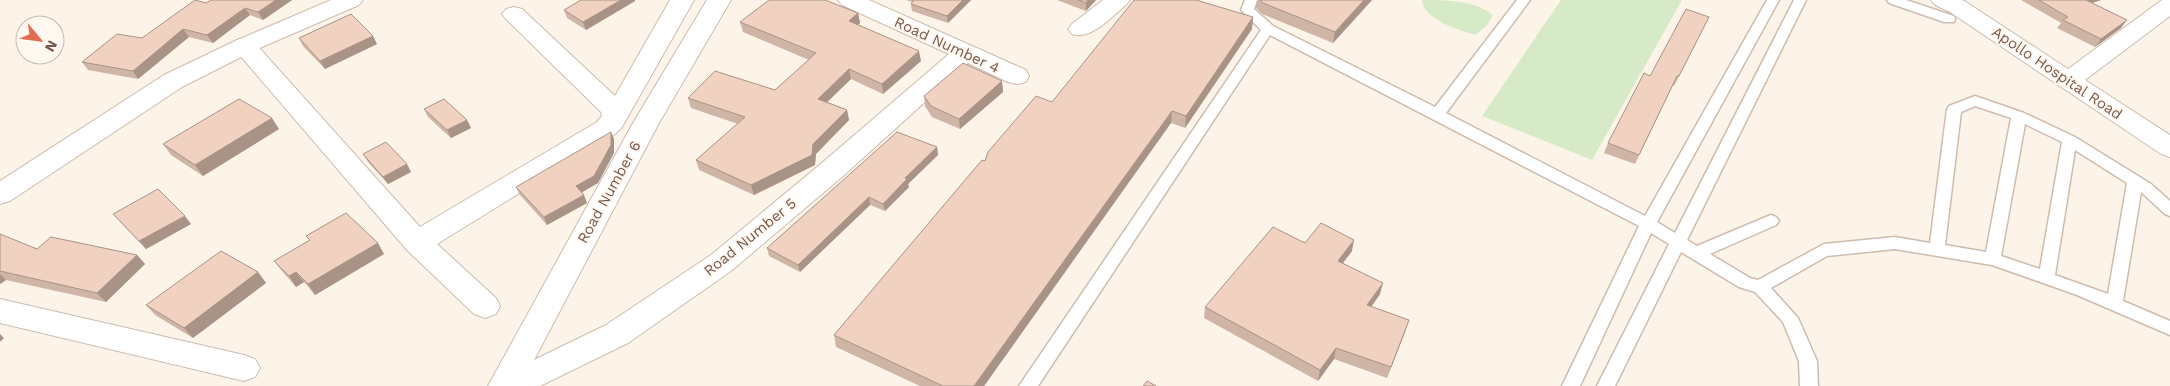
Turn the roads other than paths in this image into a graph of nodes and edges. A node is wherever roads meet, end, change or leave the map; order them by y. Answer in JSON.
{"nodes":[{"id":1,"x":351,"y":0,"type":"edge"},
{"id":2,"x":682,"y":0,"type":"edge"},
{"id":3,"x":719,"y":0,"type":"edge"},
{"id":4,"x":850,"y":0,"type":"edge"},
{"id":5,"x":1118,"y":0,"type":"edge"},
{"id":6,"x":1251,"y":0,"type":"edge"},
{"id":7,"x":1524,"y":0,"type":"edge"},
{"id":8,"x":1773,"y":0,"type":"edge"},
{"id":9,"x":1800,"y":0,"type":"edge"},
{"id":10,"x":1894,"y":0,"type":"edge"},
{"id":11,"x":2170,"y":5,"type":"edge"},
{"id":12,"x":1946,"y":9,"type":"edge"},
{"id":13,"x":514,"y":14,"type":"dead end"},
{"id":14,"x":1080,"y":29,"type":"dead end"},
{"id":15,"x":1268,"y":29,"type":"junction"},
{"id":16,"x":244,"y":46,"type":"junction"},
{"id":17,"x":964,"y":53,"type":"junction"},
{"id":18,"x":1017,"y":76,"type":"dead end"},
{"id":19,"x":2069,"y":80,"type":"junction"},
{"id":20,"x":1437,"y":114,"type":"junction"},
{"id":21,"x":615,"y":116,"type":"junction"},
{"id":22,"x":2018,"y":116,"type":"junction"},
{"id":23,"x":2070,"y":140,"type":"junction"},
{"id":24,"x":2170,"y":148,"type":"edge"},
{"id":25,"x":2135,"y":180,"type":"junction"},
{"id":26,"x":0,"y":194,"type":"edge"},
{"id":27,"x":2170,"y":210,"type":"edge"},
{"id":28,"x":1771,"y":221,"type":"dead end"},
{"id":29,"x":1648,"y":224,"type":"junction"},
{"id":30,"x":416,"y":242,"type":"junction"},
{"id":31,"x":1680,"y":242,"type":"junction"},
{"id":32,"x":1936,"y":250,"type":"junction"},
{"id":33,"x":1697,"y":252,"type":"junction"},
{"id":34,"x":1993,"y":259,"type":"junction"},
{"id":35,"x":2046,"y":278,"type":"junction"},
{"id":36,"x":1760,"y":287,"type":"junction"},
{"id":37,"x":2114,"y":304,"type":"junction"},
{"id":38,"x":484,"y":306,"type":"dead end"},
{"id":39,"x":0,"y":311,"type":"edge"},
{"id":40,"x":2170,"y":328,"type":"edge"},
{"id":41,"x":244,"y":368,"type":"dead end"},
{"id":42,"x":504,"y":386,"type":"edge"},
{"id":43,"x":510,"y":386,"type":"edge"},
{"id":44,"x":1028,"y":386,"type":"edge"},
{"id":45,"x":1571,"y":386,"type":"edge"},
{"id":46,"x":1606,"y":386,"type":"edge"},
{"id":47,"x":1809,"y":386,"type":"edge"}],
"edges":[{"from":1,"to":16,"type":"street"},
{"from":2,"to":21,"type":"street"},
{"from":3,"to":42,"type":"street","name":"Road Number 6"},
{"from":4,"to":17,"type":"street","name":"Road Number 4"},
{"from":5,"to":14,"type":"street"},
{"from":6,"to":15,"type":"lane"},
{"from":7,"to":20,"type":"lane"},
{"from":8,"to":29,"type":"lane"},
{"from":9,"to":31,"type":"lane"},
{"from":10,"to":12,"type":"lane"},
{"from":11,"to":19,"type":"street"},
{"from":12,"to":19,"type":"street","name":"Apollo Hospital Road"},
{"from":13,"to":21,"type":"street"},
{"from":15,"to":20,"type":"lane"},
{"from":15,"to":44,"type":"lane"},
{"from":16,"to":26,"type":"street"},
{"from":16,"to":30,"type":"street"},
{"from":17,"to":18,"type":"street","name":"Road Number 4"},
{"from":17,"to":43,"type":"street","name":"Road Number 5"},
{"from":19,"to":24,"type":"street","name":"Apollo Hospital Road"},
{"from":20,"to":29,"type":"lane"},
{"from":21,"to":30,"type":"street"},
{"from":22,"to":23,"type":"lane"},
{"from":22,"to":32,"type":"lane"},
{"from":22,"to":34,"type":"lane"},
{"from":23,"to":25,"type":"lane"},
{"from":23,"to":35,"type":"lane"},
{"from":25,"to":27,"type":"lane"},
{"from":25,"to":37,"type":"lane"},
{"from":28,"to":33,"type":"lane"},
{"from":29,"to":31,"type":"lane"},
{"from":29,"to":45,"type":"lane"},
{"from":30,"to":38,"type":"street"},
{"from":31,"to":33,"type":"lane"},
{"from":31,"to":46,"type":"lane"},
{"from":32,"to":34,"type":"lane"},
{"from":32,"to":36,"type":"lane"},
{"from":33,"to":36,"type":"lane"},
{"from":34,"to":35,"type":"lane"},
{"from":35,"to":37,"type":"lane"},
{"from":36,"to":47,"type":"lane"},
{"from":37,"to":40,"type":"lane"},
{"from":39,"to":41,"type":"street"}]}
